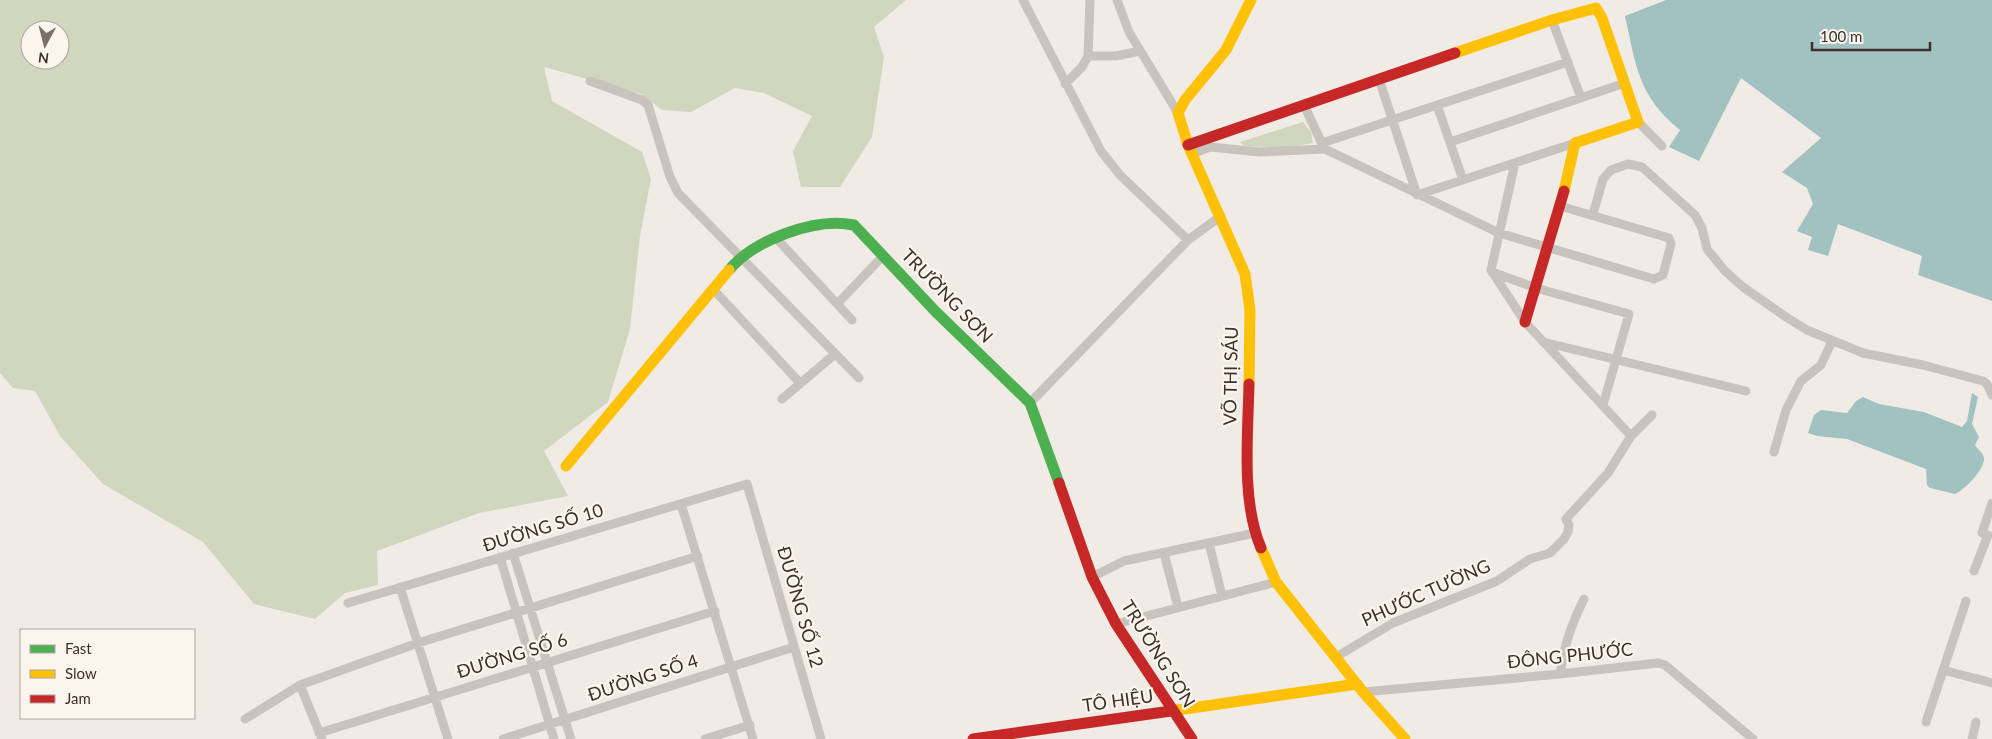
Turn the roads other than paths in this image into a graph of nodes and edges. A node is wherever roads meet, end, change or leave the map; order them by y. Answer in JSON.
{"nodes":[{"id":1,"x":1024,"y":0,"type":"edge"},
{"id":2,"x":1090,"y":0,"type":"edge"},
{"id":3,"x":1117,"y":0,"type":"edge"},
{"id":4,"x":1251,"y":0,"type":"edge"},
{"id":5,"x":1552,"y":20,"type":"junction"},
{"id":6,"x":1140,"y":51,"type":"junction"},
{"id":7,"x":1088,"y":56,"type":"junction"},
{"id":8,"x":1568,"y":62,"type":"junction"},
{"id":9,"x":1379,"y":79,"type":"junction"},
{"id":10,"x":590,"y":81,"type":"dead end"},
{"id":11,"x":1624,"y":83,"type":"junction"},
{"id":12,"x":1065,"y":84,"type":"junction"},
{"id":13,"x":1581,"y":98,"type":"junction"},
{"id":14,"x":1437,"y":104,"type":"junction"},
{"id":15,"x":1304,"y":105,"type":"junction"},
{"id":16,"x":1178,"y":113,"type":"junction"},
{"id":17,"x":1392,"y":120,"type":"junction"},
{"id":18,"x":1638,"y":122,"type":"junction"},
{"id":19,"x":1450,"y":142,"type":"junction"},
{"id":20,"x":1575,"y":143,"type":"junction"},
{"id":21,"x":1323,"y":146,"type":"junction"},
{"id":22,"x":1662,"y":146,"type":"dead end"},
{"id":23,"x":1190,"y":149,"type":"junction"},
{"id":24,"x":1514,"y":163,"type":"junction"},
{"id":25,"x":1462,"y":180,"type":"junction"},
{"id":26,"x":1417,"y":194,"type":"junction"},
{"id":27,"x":1560,"y":206,"type":"junction"},
{"id":28,"x":1593,"y":214,"type":"junction"},
{"id":29,"x":1221,"y":216,"type":"junction"},
{"id":30,"x":1499,"y":233,"type":"junction"},
{"id":31,"x":776,"y":238,"type":"junction"},
{"id":32,"x":1188,"y":240,"type":"junction"},
{"id":33,"x":1548,"y":249,"type":"junction"},
{"id":34,"x":883,"y":256,"type":"junction"},
{"id":35,"x":739,"y":258,"type":"junction"},
{"id":36,"x":1492,"y":272,"type":"junction"},
{"id":37,"x":1536,"y":288,"type":"junction"},
{"id":38,"x":713,"y":289,"type":"junction"},
{"id":39,"x":837,"y":304,"type":"junction"},
{"id":40,"x":852,"y":320,"type":"dead end"},
{"id":41,"x":1525,"y":322,"type":"junction"},
{"id":42,"x":1832,"y":341,"type":"junction"},
{"id":43,"x":1543,"y":342,"type":"junction"},
{"id":44,"x":835,"y":354,"type":"junction"},
{"id":45,"x":1618,"y":359,"type":"junction"},
{"id":46,"x":859,"y":378,"type":"dead end"},
{"id":47,"x":800,"y":383,"type":"junction"},
{"id":48,"x":1746,"y":391,"type":"dead end"},
{"id":49,"x":1992,"y":395,"type":"edge"},
{"id":50,"x":782,"y":399,"type":"dead end"},
{"id":51,"x":1030,"y":403,"type":"junction"},
{"id":52,"x":1603,"y":405,"type":"junction"},
{"id":53,"x":1652,"y":415,"type":"dead end"},
{"id":54,"x":1631,"y":436,"type":"junction"},
{"id":55,"x":1774,"y":452,"type":"dead end"},
{"id":56,"x":566,"y":466,"type":"dead end"},
{"id":57,"x":747,"y":484,"type":"joint"},
{"id":58,"x":1992,"y":503,"type":"edge"},
{"id":59,"x":681,"y":504,"type":"junction"},
{"id":60,"x":1255,"y":533,"type":"junction"},
{"id":61,"x":1209,"y":543,"type":"junction"},
{"id":62,"x":514,"y":553,"type":"junction"},
{"id":63,"x":1164,"y":553,"type":"junction"},
{"id":64,"x":698,"y":556,"type":"junction"},
{"id":65,"x":500,"y":557,"type":"junction"},
{"id":66,"x":1974,"y":571,"type":"dead end"},
{"id":67,"x":1092,"y":577,"type":"junction"},
{"id":68,"x":1276,"y":582,"type":"junction"},
{"id":69,"x":400,"y":587,"type":"junction"},
{"id":70,"x":1222,"y":596,"type":"junction"},
{"id":71,"x":1584,"y":600,"type":"dead end"},
{"id":72,"x":1966,"y":601,"type":"dead end"},
{"id":73,"x":348,"y":602,"type":"dead end"},
{"id":74,"x":1178,"y":607,"type":"junction"},
{"id":75,"x":530,"y":608,"type":"junction"},
{"id":76,"x":715,"y":611,"type":"junction"},
{"id":77,"x":516,"y":613,"type":"junction"},
{"id":78,"x":1116,"y":624,"type":"junction"},
{"id":79,"x":418,"y":644,"type":"junction"},
{"id":80,"x":794,"y":647,"type":"junction"},
{"id":81,"x":1336,"y":657,"type":"junction"},
{"id":82,"x":547,"y":663,"type":"junction"},
{"id":83,"x":732,"y":666,"type":"junction"},
{"id":84,"x":533,"y":667,"type":"junction"},
{"id":85,"x":1943,"y":670,"type":"junction"},
{"id":86,"x":1560,"y":674,"type":"junction"},
{"id":87,"x":1992,"y":683,"type":"edge"},
{"id":88,"x":300,"y":685,"type":"junction"},
{"id":89,"x":1360,"y":688,"type":"junction"},
{"id":90,"x":435,"y":697,"type":"junction"},
{"id":91,"x":1171,"y":711,"type":"junction"},
{"id":92,"x":246,"y":719,"type":"dead end"},
{"id":93,"x":565,"y":720,"type":"junction"},
{"id":94,"x":1926,"y":722,"type":"dead end"},
{"id":95,"x":1976,"y":722,"type":"dead end"},
{"id":96,"x":550,"y":724,"type":"junction"},
{"id":97,"x":750,"y":725,"type":"junction"},
{"id":98,"x":321,"y":736,"type":"edge"},
{"id":99,"x":448,"y":739,"type":"edge"},
{"id":100,"x":503,"y":739,"type":"edge"},
{"id":101,"x":554,"y":739,"type":"edge"},
{"id":102,"x":571,"y":739,"type":"edge"},
{"id":103,"x":705,"y":739,"type":"edge"},
{"id":104,"x":753,"y":739,"type":"edge"},
{"id":105,"x":821,"y":739,"type":"edge"},
{"id":106,"x":973,"y":739,"type":"edge"},
{"id":107,"x":1192,"y":739,"type":"edge"},
{"id":108,"x":1404,"y":739,"type":"edge"},
{"id":109,"x":1753,"y":739,"type":"edge"},
{"id":110,"x":1972,"y":739,"type":"edge"}],
"edges":[{"from":1,"to":12,"type":"street"},
{"from":2,"to":7,"type":"street"},
{"from":3,"to":6,"type":"street"},
{"from":4,"to":16,"type":"street"},
{"from":5,"to":8,"type":"street"},
{"from":5,"to":9,"type":"street"},
{"from":5,"to":11,"type":"street"},
{"from":6,"to":7,"type":"street"},
{"from":6,"to":16,"type":"street"},
{"from":7,"to":12,"type":"street"},
{"from":8,"to":13,"type":"street"},
{"from":8,"to":14,"type":"street"},
{"from":9,"to":15,"type":"street"},
{"from":9,"to":17,"type":"street"},
{"from":10,"to":35,"type":"street"},
{"from":11,"to":13,"type":"street"},
{"from":11,"to":18,"type":"street"},
{"from":12,"to":32,"type":"street"},
{"from":13,"to":19,"type":"street"},
{"from":14,"to":17,"type":"street"},
{"from":14,"to":19,"type":"street"},
{"from":15,"to":21,"type":"street"},
{"from":15,"to":23,"type":"street"},
{"from":16,"to":23,"type":"street","name":"VÕ THỊ SÁU"},
{"from":17,"to":21,"type":"street"},
{"from":17,"to":26,"type":"street"},
{"from":18,"to":20,"type":"street"},
{"from":18,"to":22,"type":"street"},
{"from":19,"to":25,"type":"street"},
{"from":20,"to":24,"type":"street"},
{"from":20,"to":27,"type":"street"},
{"from":21,"to":23,"type":"street"},
{"from":21,"to":26,"type":"street"},
{"from":23,"to":29,"type":"street","name":"VÕ THỊ SÁU"},
{"from":24,"to":25,"type":"street"},
{"from":24,"to":30,"type":"street"},
{"from":25,"to":26,"type":"street"},
{"from":26,"to":30,"type":"street"},
{"from":27,"to":28,"type":"street"},
{"from":27,"to":33,"type":"street"},
{"from":28,"to":33,"type":"street"},
{"from":28,"to":42,"type":"street"},
{"from":29,"to":32,"type":"street"},
{"from":29,"to":60,"type":"street","name":"VÕ THỊ SÁU"},
{"from":30,"to":33,"type":"street"},
{"from":30,"to":36,"type":"street"},
{"from":31,"to":34,"type":"street","name":"TRƯỜNG SƠN"},
{"from":31,"to":35,"type":"street","name":"TRƯỜNG SƠN"},
{"from":31,"to":39,"type":"street"},
{"from":32,"to":51,"type":"street"},
{"from":33,"to":37,"type":"street"},
{"from":34,"to":39,"type":"street"},
{"from":34,"to":51,"type":"street","name":"TRƯỜNG SƠN"},
{"from":35,"to":38,"type":"street","name":"TRƯỜNG SƠN"},
{"from":35,"to":44,"type":"street"},
{"from":36,"to":37,"type":"street"},
{"from":36,"to":41,"type":"street"},
{"from":37,"to":41,"type":"street"},
{"from":37,"to":45,"type":"street"},
{"from":38,"to":47,"type":"street"},
{"from":38,"to":56,"type":"street","name":"TRƯỜNG SƠN"},
{"from":39,"to":40,"type":"street"},
{"from":41,"to":43,"type":"street"},
{"from":42,"to":49,"type":"street"},
{"from":42,"to":55,"type":"street"},
{"from":43,"to":45,"type":"street"},
{"from":43,"to":52,"type":"street"},
{"from":44,"to":46,"type":"street"},
{"from":44,"to":47,"type":"street"},
{"from":45,"to":48,"type":"street"},
{"from":45,"to":52,"type":"street"},
{"from":47,"to":50,"type":"street"},
{"from":51,"to":67,"type":"street","name":"TRƯỜNG SƠN"},
{"from":52,"to":54,"type":"street"},
{"from":53,"to":54,"type":"street","name":"PHƯỚC TƯỜNG"},
{"from":54,"to":81,"type":"street","name":"PHƯỚC TƯỜNG"},
{"from":57,"to":59,"type":"street","name":"ĐƯỜNG SỐ 10"},
{"from":57,"to":80,"type":"street","name":"ĐƯỜNG SỐ 12"},
{"from":58,"to":66,"type":"street"},
{"from":59,"to":62,"type":"street","name":"ĐƯỜNG SỐ 10"},
{"from":59,"to":64,"type":"street"},
{"from":60,"to":61,"type":"street"},
{"from":60,"to":68,"type":"street","name":"VÕ THỊ SÁU"},
{"from":61,"to":63,"type":"street"},
{"from":61,"to":70,"type":"street"},
{"from":62,"to":65,"type":"street","name":"ĐƯỜNG SỐ 10"},
{"from":62,"to":75,"type":"street"},
{"from":63,"to":67,"type":"street"},
{"from":63,"to":74,"type":"street"},
{"from":64,"to":75,"type":"street"},
{"from":64,"to":76,"type":"street"},
{"from":65,"to":69,"type":"street","name":"ĐƯỜNG SỐ 10"},
{"from":65,"to":77,"type":"street"},
{"from":67,"to":78,"type":"street","name":"TRƯỜNG SƠN"},
{"from":68,"to":70,"type":"street"},
{"from":68,"to":81,"type":"street","name":"VÕ THỊ SÁU"},
{"from":69,"to":73,"type":"street","name":"ĐƯỜNG SỐ 10"},
{"from":69,"to":79,"type":"street"},
{"from":70,"to":74,"type":"street"},
{"from":71,"to":86,"type":"street"},
{"from":72,"to":85,"type":"street"},
{"from":74,"to":78,"type":"street"},
{"from":75,"to":77,"type":"street"},
{"from":75,"to":82,"type":"street"},
{"from":76,"to":82,"type":"street","name":"ĐƯỜNG SỐ 6"},
{"from":76,"to":83,"type":"street"},
{"from":77,"to":79,"type":"street"},
{"from":77,"to":84,"type":"street"},
{"from":78,"to":91,"type":"street","name":"TRƯỜNG SƠN"},
{"from":79,"to":88,"type":"street"},
{"from":79,"to":90,"type":"street"},
{"from":80,"to":83,"type":"street","name":"ĐƯỜNG SỐ 4"},
{"from":80,"to":105,"type":"street","name":"ĐƯỜNG SỐ 12"},
{"from":81,"to":89,"type":"street","name":"VÕ THỊ SÁU"},
{"from":82,"to":84,"type":"street","name":"ĐƯỜNG SỐ 6"},
{"from":82,"to":93,"type":"street"},
{"from":83,"to":93,"type":"street","name":"ĐƯỜNG SỐ 4"},
{"from":83,"to":97,"type":"street"},
{"from":84,"to":90,"type":"street","name":"ĐƯỜNG SỐ 6"},
{"from":84,"to":96,"type":"street"},
{"from":85,"to":87,"type":"street"},
{"from":85,"to":94,"type":"street"},
{"from":86,"to":89,"type":"street","name":"ĐÔNG PHƯỚC"},
{"from":86,"to":109,"type":"street","name":"ĐÔNG PHƯỚC"},
{"from":88,"to":92,"type":"street"},
{"from":88,"to":98,"type":"street"},
{"from":89,"to":91,"type":"street","name":"TÔ HIỆU"},
{"from":89,"to":108,"type":"street","name":"VÕ THỊ SÁU"},
{"from":90,"to":98,"type":"street","name":"ĐƯỜNG SỐ 6"},
{"from":90,"to":99,"type":"street"},
{"from":91,"to":106,"type":"street","name":"TÔ HIỆU"},
{"from":91,"to":107,"type":"street","name":"TRƯỜNG SƠN"},
{"from":93,"to":96,"type":"street","name":"ĐƯỜNG SỐ 4"},
{"from":93,"to":102,"type":"street"},
{"from":95,"to":110,"type":"street"},
{"from":96,"to":100,"type":"street","name":"ĐƯỜNG SỐ 4"},
{"from":96,"to":101,"type":"street"},
{"from":97,"to":103,"type":"street"},
{"from":97,"to":104,"type":"street"}]}
